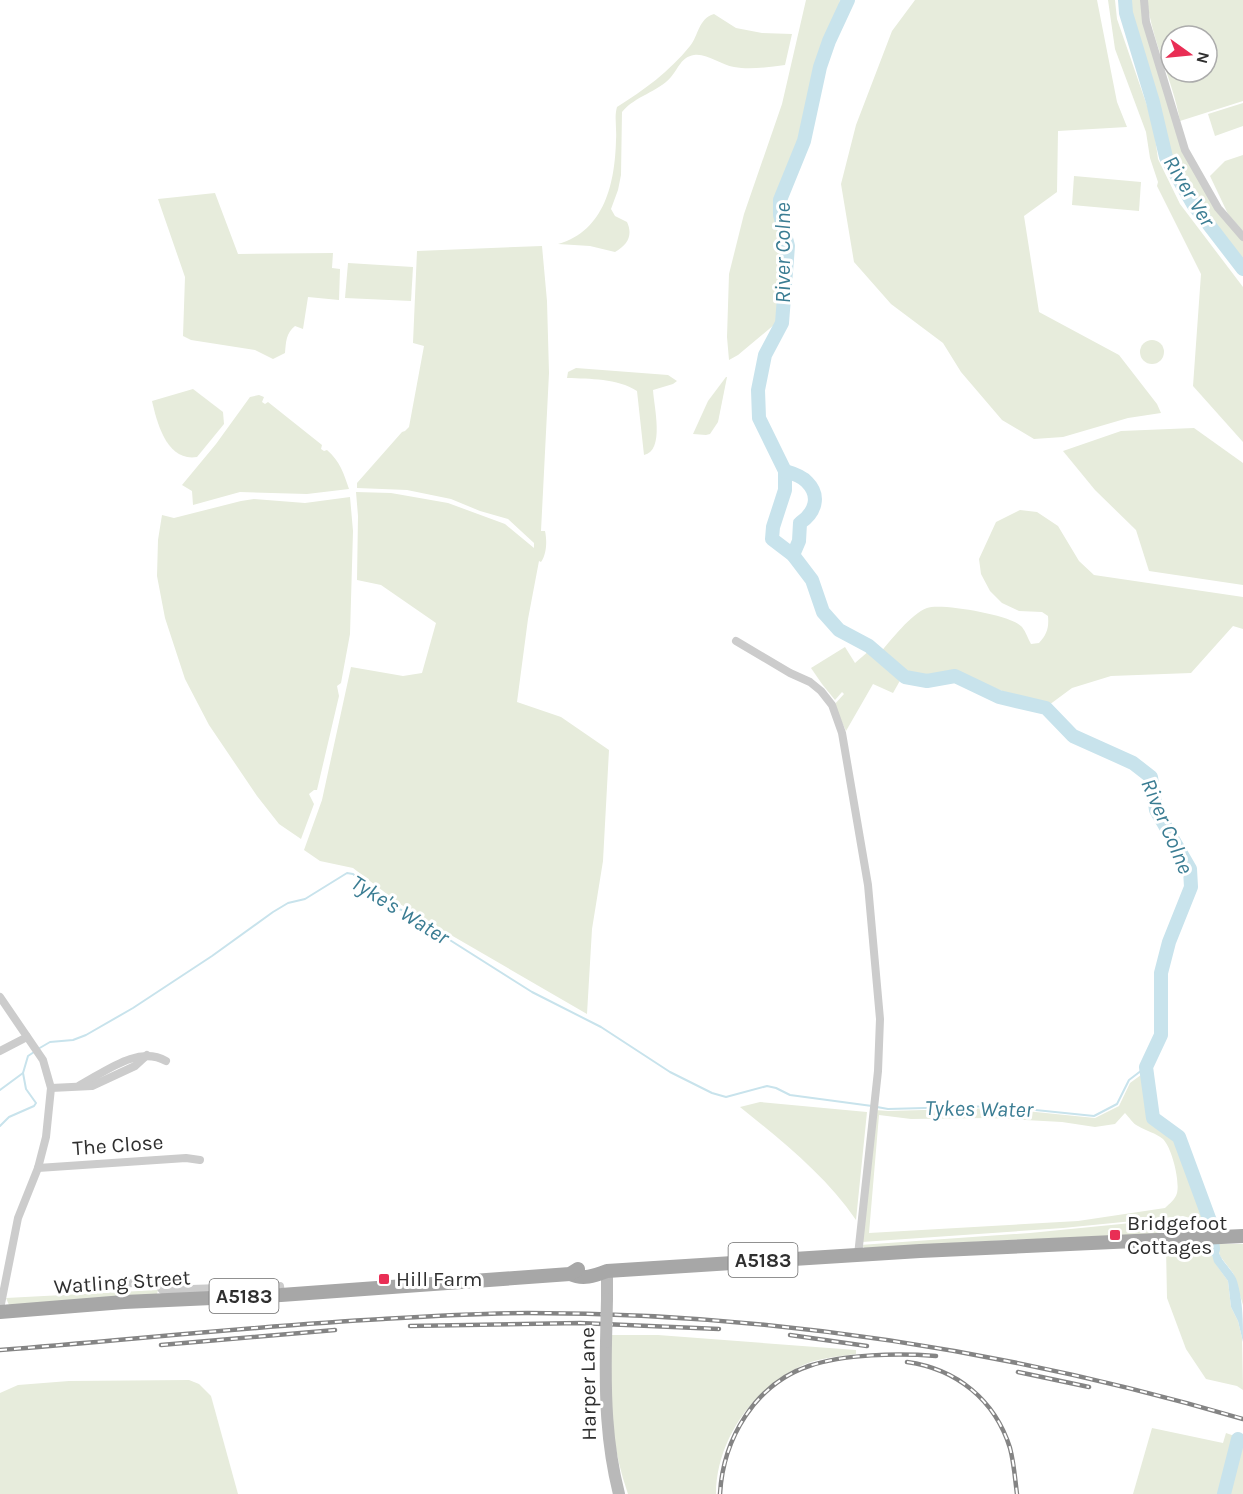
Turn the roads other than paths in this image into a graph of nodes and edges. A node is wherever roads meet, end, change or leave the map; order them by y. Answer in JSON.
{"nodes":[{"id":1,"x":1144,"y":0,"type":"edge"},
{"id":2,"x":1243,"y":237,"type":"edge"},
{"id":3,"x":736,"y":641,"type":"dead end"},
{"id":4,"x":0,"y":997,"type":"edge"},
{"id":5,"x":27,"y":1037,"type":"junction"},
{"id":6,"x":0,"y":1051,"type":"edge"},
{"id":7,"x":166,"y":1061,"type":"dead end"},
{"id":8,"x":51,"y":1088,"type":"junction"},
{"id":9,"x":201,"y":1160,"type":"dead end"},
{"id":10,"x":38,"y":1168,"type":"junction"},
{"id":11,"x":1243,"y":1236,"type":"edge"},
{"id":12,"x":858,"y":1255,"type":"junction"},
{"id":13,"x":607,"y":1271,"type":"junction"},
{"id":14,"x":63,"y":1287,"type":"dead end"},
{"id":15,"x":162,"y":1295,"type":"junction"},
{"id":16,"x":0,"y":1311,"type":"edge"},
{"id":17,"x":619,"y":1494,"type":"edge"}],
"edges":[{"from":1,"to":2,"type":"street"},
{"from":3,"to":12,"type":"street"},
{"from":4,"to":5,"type":"street"},
{"from":5,"to":6,"type":"street"},
{"from":5,"to":8,"type":"street"},
{"from":7,"to":8,"type":"street"},
{"from":8,"to":10,"type":"street"},
{"from":9,"to":10,"type":"street","name":"The Close"},
{"from":10,"to":16,"type":"street"},
{"from":11,"to":12,"type":"main road","number":"A5183"},
{"from":12,"to":13,"type":"main road","number":"A5183"},
{"from":13,"to":15,"type":"main road","name":"Watling Street","number":"A5183"},
{"from":13,"to":17,"type":"main road","name":"Harper Lane","bridge":true},
{"from":14,"to":15,"type":"street"},
{"from":15,"to":16,"type":"main road","name":"Watling Street","number":"A5183"}]}
